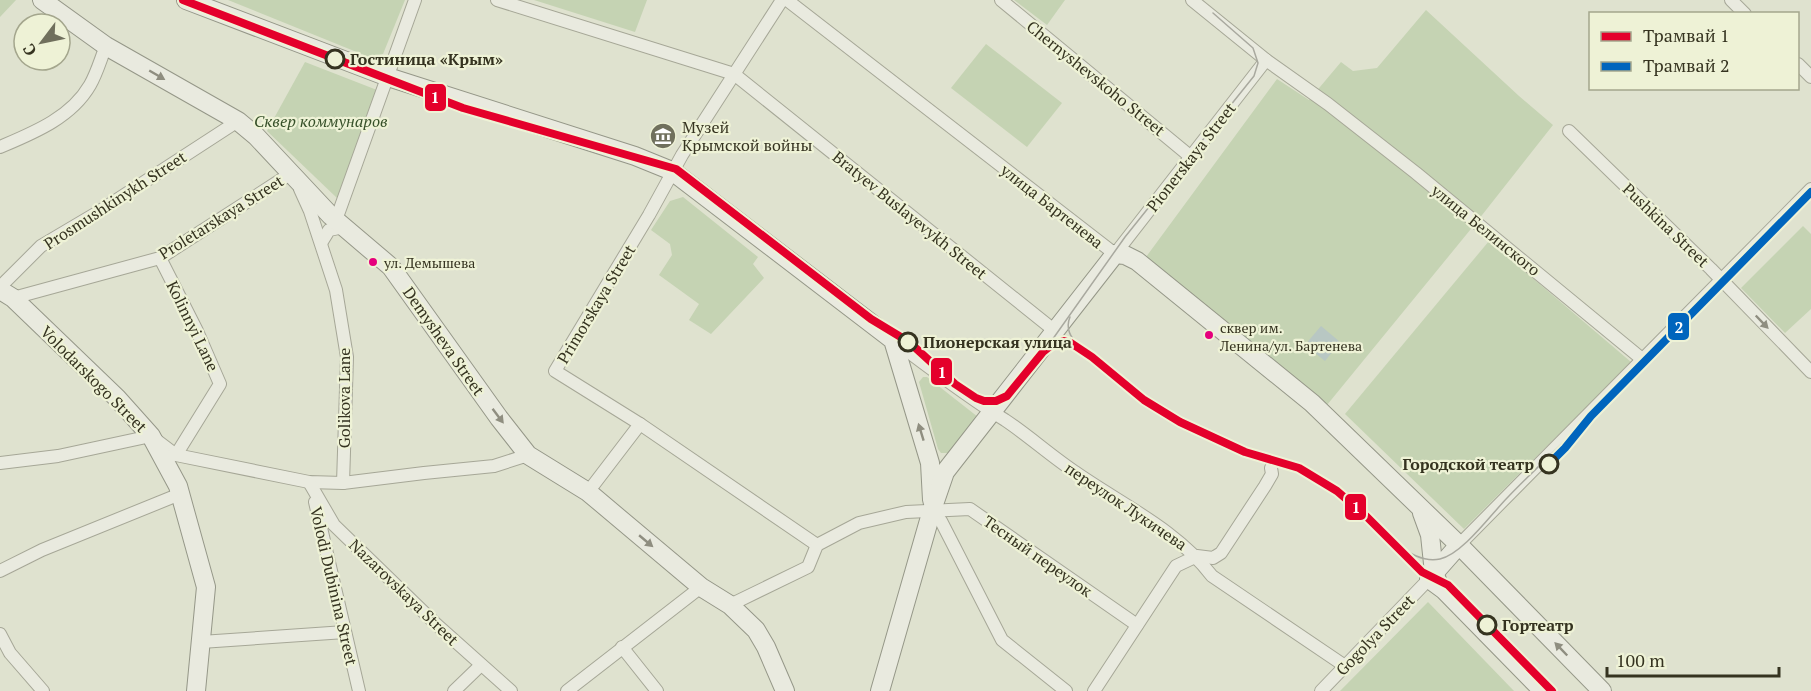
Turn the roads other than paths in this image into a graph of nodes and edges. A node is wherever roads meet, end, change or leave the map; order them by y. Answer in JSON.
{"nodes":[{"id":1,"x":42,"y":0,"type":"edge"},
{"id":2,"x":186,"y":0,"type":"edge"},
{"id":3,"x":415,"y":0,"type":"edge"},
{"id":4,"x":496,"y":0,"type":"edge"},
{"id":5,"x":782,"y":0,"type":"edge"},
{"id":6,"x":787,"y":0,"type":"edge"},
{"id":7,"x":1001,"y":0,"type":"edge"},
{"id":8,"x":1192,"y":0,"type":"edge"},
{"id":9,"x":1731,"y":0,"type":"edge"},
{"id":10,"x":1743,"y":12,"type":"edge"},
{"id":11,"x":106,"y":46,"type":"junction"},
{"id":12,"x":1266,"y":60,"type":"junction"},
{"id":13,"x":1799,"y":66,"type":"edge"},
{"id":14,"x":734,"y":74,"type":"junction"},
{"id":15,"x":388,"y":76,"type":"junction"},
{"id":16,"x":1811,"y":77,"type":"edge"},
{"id":17,"x":238,"y":121,"type":"junction"},
{"id":18,"x":1569,"y":131,"type":"dead end"},
{"id":19,"x":0,"y":147,"type":"edge"},
{"id":20,"x":1191,"y":157,"type":"junction"},
{"id":21,"x":672,"y":171,"type":"junction"},
{"id":22,"x":292,"y":175,"type":"junction"},
{"id":23,"x":1811,"y":189,"type":"edge"},
{"id":24,"x":340,"y":224,"type":"junction"},
{"id":25,"x":321,"y":243,"type":"junction"},
{"id":26,"x":1115,"y":254,"type":"junction"},
{"id":27,"x":160,"y":258,"type":"junction"},
{"id":28,"x":1721,"y":280,"type":"junction"},
{"id":29,"x":4,"y":292,"type":"edge"},
{"id":30,"x":1055,"y":331,"type":"junction"},
{"id":31,"x":892,"y":340,"type":"junction"},
{"id":32,"x":1642,"y":359,"type":"junction"},
{"id":33,"x":1811,"y":372,"type":"edge"},
{"id":34,"x":991,"y":413,"type":"junction"},
{"id":35,"x":640,"y":424,"type":"junction"},
{"id":36,"x":151,"y":436,"type":"junction"},
{"id":37,"x":176,"y":455,"type":"junction"},
{"id":38,"x":528,"y":455,"type":"junction"},
{"id":39,"x":0,"y":463,"type":"edge"},
{"id":40,"x":938,"y":467,"type":"junction"},
{"id":41,"x":1271,"y":468,"type":"dead end"},
{"id":42,"x":309,"y":482,"type":"junction"},
{"id":43,"x":343,"y":483,"type":"junction"},
{"id":44,"x":588,"y":492,"type":"junction"},
{"id":45,"x":180,"y":494,"type":"junction"},
{"id":46,"x":1421,"y":509,"type":"junction"},
{"id":47,"x":932,"y":510,"type":"junction"},
{"id":48,"x":817,"y":545,"type":"junction"},
{"id":49,"x":1459,"y":545,"type":"junction"},
{"id":50,"x":1197,"y":556,"type":"junction"},
{"id":51,"x":0,"y":571,"type":"edge"},
{"id":52,"x":1436,"y":580,"type":"junction"},
{"id":53,"x":701,"y":587,"type":"junction"},
{"id":54,"x":730,"y":605,"type":"junction"},
{"id":55,"x":1137,"y":625,"type":"junction"},
{"id":56,"x":345,"y":632,"type":"junction"},
{"id":57,"x":0,"y":634,"type":"edge"},
{"id":58,"x":201,"y":642,"type":"junction"},
{"id":59,"x":622,"y":646,"type":"junction"},
{"id":60,"x":481,"y":665,"type":"junction"},
{"id":61,"x":1345,"y":666,"type":"junction"},
{"id":62,"x":194,"y":690,"type":"edge"},
{"id":63,"x":42,"y":691,"type":"edge"},
{"id":64,"x":359,"y":691,"type":"edge"},
{"id":65,"x":454,"y":691,"type":"edge"},
{"id":66,"x":512,"y":691,"type":"edge"},
{"id":67,"x":567,"y":691,"type":"edge"},
{"id":68,"x":657,"y":691,"type":"edge"},
{"id":69,"x":785,"y":691,"type":"edge"},
{"id":70,"x":880,"y":691,"type":"edge"},
{"id":71,"x":1066,"y":691,"type":"edge"},
{"id":72,"x":1094,"y":691,"type":"edge"},
{"id":73,"x":1321,"y":691,"type":"edge"},
{"id":74,"x":1543,"y":691,"type":"edge"},
{"id":75,"x":1602,"y":691,"type":"edge"}],
"edges":[{"from":1,"to":11,"type":"street","name":"Demysheva Street"},
{"from":2,"to":15,"type":"street"},
{"from":3,"to":15,"type":"street"},
{"from":4,"to":14,"type":"street","name":"Bratyev Buslayevykh Street"},
{"from":5,"to":14,"type":"street","name":"Primorskaya Street"},
{"from":6,"to":26,"type":"street","name":"улица Бартенева"},
{"from":7,"to":20,"type":"street","name":"Chernyshevskoho Street"},
{"from":8,"to":12,"type":"street"},
{"from":9,"to":10,"type":"street"},
{"from":11,"to":17,"type":"street","name":"Demysheva Street","one_way":true},
{"from":11,"to":19,"type":"street"},
{"from":12,"to":20,"type":"street","name":"Pionerskaya Street"},
{"from":12,"to":32,"type":"street","name":"улица Белинского"},
{"from":13,"to":16,"type":"street"},
{"from":14,"to":21,"type":"street","name":"Primorskaya Street"},
{"from":14,"to":30,"type":"street","name":"Bratyev Buslayevykh Street"},
{"from":15,"to":21,"type":"street"},
{"from":15,"to":24,"type":"street"},
{"from":17,"to":22,"type":"street","name":"Demysheva Street"},
{"from":17,"to":29,"type":"street","name":"Prosmushkinykh Street"},
{"from":18,"to":28,"type":"street","name":"Pushkina Street"},
{"from":20,"to":26,"type":"street","name":"Pionerskaya Street"},
{"from":21,"to":31,"type":"street"},
{"from":21,"to":35,"type":"street","name":"Primorskaya Street"},
{"from":22,"to":24,"type":"street","name":"Demysheva Street"},
{"from":22,"to":25,"type":"street","name":"Golikova Lane"},
{"from":22,"to":27,"type":"street","name":"Proletarskaya Street"},
{"from":23,"to":28,"type":"street"},
{"from":24,"to":25,"type":"street"},
{"from":24,"to":38,"type":"street","name":"Demysheva Street","one_way":true},
{"from":25,"to":43,"type":"street","name":"Golikova Lane"},
{"from":26,"to":30,"type":"street"},
{"from":26,"to":46,"type":"street","name":"улица Бартенева"},
{"from":27,"to":29,"type":"street","name":"Proletarskaya Street"},
{"from":27,"to":37,"type":"street","name":"Kolinnyi Lane"},
{"from":28,"to":32,"type":"street"},
{"from":28,"to":33,"type":"street","name":"Pushkina Street","one_way":true},
{"from":29,"to":36,"type":"street","name":"Volodarskogo Street"},
{"from":30,"to":34,"type":"street"},
{"from":31,"to":34,"type":"street","name":"переулок Лукичева"},
{"from":40,"to":31,"type":"street","one_way":true},
{"from":32,"to":49,"type":"street"},
{"from":34,"to":40,"type":"street"},
{"from":34,"to":50,"type":"street","name":"переулок Лукичева"},
{"from":35,"to":44,"type":"street"},
{"from":35,"to":48,"type":"street","name":"Primorskaya Street"},
{"from":36,"to":37,"type":"street"},
{"from":36,"to":39,"type":"street"},
{"from":36,"to":45,"type":"street","name":"Volodarskogo Street"},
{"from":37,"to":42,"type":"street"},
{"from":38,"to":43,"type":"street"},
{"from":38,"to":44,"type":"street","name":"Demysheva Street"},
{"from":40,"to":47,"type":"street"},
{"from":41,"to":50,"type":"street"},
{"from":42,"to":43,"type":"street"},
{"from":42,"to":56,"type":"street","name":"Volodi Dubinina Street"},
{"from":42,"to":60,"type":"street","name":"Nazarovskaya Street"},
{"from":44,"to":53,"type":"street","name":"Demysheva Street","one_way":true},
{"from":45,"to":51,"type":"street"},
{"from":45,"to":58,"type":"street","name":"Volodarskogo Street"},
{"from":46,"to":49,"type":"street","name":"улица Бартенева"},
{"from":46,"to":52,"type":"street"},
{"from":47,"to":48,"type":"street","name":"Тесный переулок"},
{"from":47,"to":55,"type":"street","name":"Тесный переулок"},
{"from":47,"to":70,"type":"street"},
{"from":47,"to":71,"type":"street"},
{"from":48,"to":54,"type":"street"},
{"from":49,"to":52,"type":"street"},
{"from":75,"to":49,"type":"street","name":"улица Бартенева","one_way":true},
{"from":50,"to":55,"type":"street"},
{"from":50,"to":61,"type":"street","name":"переулок Лукичева"},
{"from":52,"to":61,"type":"street","name":"Gogolya Street"},
{"from":52,"to":74,"type":"street"},
{"from":53,"to":54,"type":"street","name":"Demysheva Street"},
{"from":53,"to":59,"type":"street"},
{"from":54,"to":69,"type":"street","name":"Demysheva Street"},
{"from":55,"to":72,"type":"street"},
{"from":56,"to":58,"type":"street"},
{"from":56,"to":64,"type":"street","name":"Volodi Dubinina Street"},
{"from":57,"to":63,"type":"street"},
{"from":58,"to":62,"type":"street","name":"Volodarskogo Street"},
{"from":59,"to":67,"type":"street"},
{"from":59,"to":68,"type":"street"},
{"from":60,"to":65,"type":"street"},
{"from":60,"to":66,"type":"street","name":"Nazarovskaya Street"},
{"from":61,"to":73,"type":"street","name":"Gogolya Street"}]}
